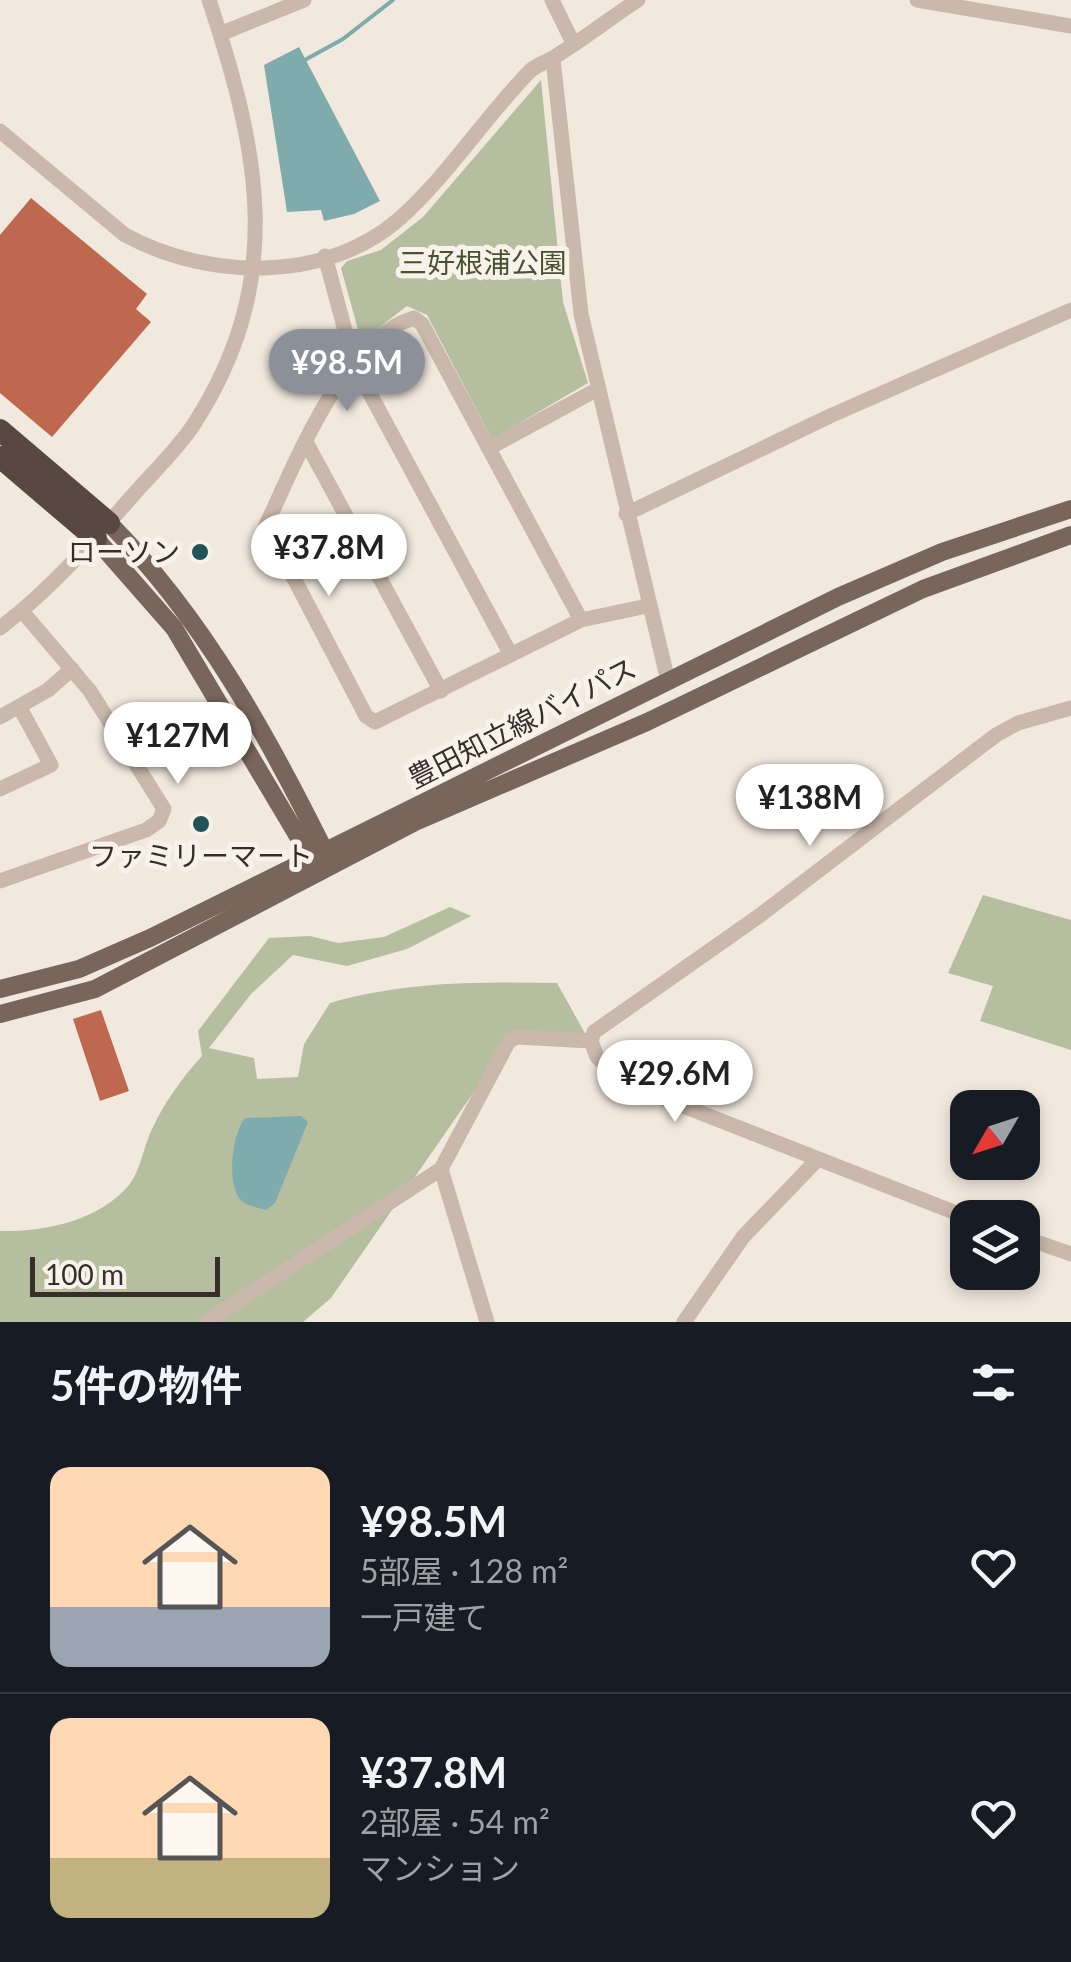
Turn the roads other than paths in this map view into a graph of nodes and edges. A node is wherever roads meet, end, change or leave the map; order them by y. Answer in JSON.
{"nodes":[{"id":1,"x":209,"y":0,"type":"edge"},
{"id":2,"x":552,"y":0,"type":"edge"},
{"id":3,"x":638,"y":0,"type":"edge"},
{"id":4,"x":917,"y":0,"type":"edge"},
{"id":5,"x":297,"y":2,"type":"edge"},
{"id":6,"x":1071,"y":26,"type":"edge"},
{"id":7,"x":220,"y":34,"type":"junction"},
{"id":8,"x":573,"y":43,"type":"junction"},
{"id":9,"x":553,"y":59,"type":"junction"},
{"id":10,"x":0,"y":131,"type":"edge"},
{"id":11,"x":325,"y":256,"type":"junction"},
{"id":12,"x":252,"y":270,"type":"junction"},
{"id":13,"x":1071,"y":310,"type":"edge"},
{"id":14,"x":354,"y":364,"type":"junction"},
{"id":15,"x":598,"y":389,"type":"junction"},
{"id":16,"x":0,"y":430,"type":"edge"},
{"id":17,"x":306,"y":442,"type":"junction"},
{"id":18,"x":489,"y":448,"type":"junction"},
{"id":19,"x":0,"y":457,"type":"edge"},
{"id":20,"x":1071,"y":510,"type":"edge"},
{"id":21,"x":626,"y":514,"type":"junction"},
{"id":22,"x":102,"y":531,"type":"junction"},
{"id":23,"x":1071,"y":535,"type":"edge"},
{"id":24,"x":647,"y":606,"type":"junction"},
{"id":25,"x":22,"y":611,"type":"junction"},
{"id":26,"x":580,"y":620,"type":"junction"},
{"id":27,"x":0,"y":628,"type":"edge"},
{"id":28,"x":511,"y":655,"type":"junction"},
{"id":29,"x":72,"y":669,"type":"junction"},
{"id":30,"x":668,"y":680,"type":"junction"},
{"id":31,"x":442,"y":691,"type":"junction"},
{"id":32,"x":20,"y":708,"type":"junction"},
{"id":33,"x":1071,"y":708,"type":"edge"},
{"id":34,"x":0,"y":717,"type":"edge"},
{"id":35,"x":0,"y":789,"type":"edge"},
{"id":36,"x":322,"y":862,"type":"junction"},
{"id":37,"x":0,"y":881,"type":"edge"},
{"id":38,"x":0,"y":990,"type":"edge"},
{"id":39,"x":0,"y":1014,"type":"edge"},
{"id":40,"x":591,"y":1042,"type":"junction"},
{"id":41,"x":817,"y":1160,"type":"junction"},
{"id":42,"x":441,"y":1168,"type":"junction"},
{"id":43,"x":950,"y":1211,"type":"edge"},
{"id":44,"x":1040,"y":1243,"type":"edge"},
{"id":45,"x":1071,"y":1254,"type":"edge"},
{"id":46,"x":206,"y":1322,"type":"edge"},
{"id":47,"x":487,"y":1322,"type":"edge"},
{"id":48,"x":684,"y":1322,"type":"edge"}],
"edges":[{"from":1,"to":7,"type":"street"},
{"from":2,"to":8,"type":"street"},
{"from":3,"to":8,"type":"street"},
{"from":4,"to":6,"type":"street"},
{"from":5,"to":7,"type":"street"},
{"from":7,"to":12,"type":"street"},
{"from":8,"to":9,"type":"street"},
{"from":9,"to":11,"type":"street"},
{"from":9,"to":15,"type":"street"},
{"from":10,"to":12,"type":"street"},
{"from":11,"to":12,"type":"street"},
{"from":11,"to":14,"type":"street"},
{"from":12,"to":22,"type":"street"},
{"from":13,"to":21,"type":"street"},
{"from":14,"to":17,"type":"street"},
{"from":14,"to":18,"type":"street"},
{"from":14,"to":28,"type":"street"},
{"from":15,"to":18,"type":"street"},
{"from":15,"to":21,"type":"street"},
{"from":16,"to":22,"type":"highway"},
{"from":17,"to":31,"type":"street"},
{"from":17,"to":31,"type":"street"},
{"from":18,"to":26,"type":"street"},
{"from":19,"to":22,"type":"highway"},
{"from":20,"to":30,"type":"main road","name":"豊田知立線バイパス"},
{"from":21,"to":24,"type":"street"},
{"from":22,"to":25,"type":"street"},
{"from":22,"to":36,"type":"main road"},
{"from":23,"to":36,"type":"main road","name":"豊田知立線バイパス"},
{"from":24,"to":26,"type":"street"},
{"from":24,"to":30,"type":"street"},
{"from":25,"to":27,"type":"street"},
{"from":25,"to":29,"type":"street"},
{"from":26,"to":28,"type":"street"},
{"from":28,"to":31,"type":"street"},
{"from":29,"to":32,"type":"street"},
{"from":29,"to":37,"type":"street"},
{"from":30,"to":36,"type":"main road","name":"豊田知立線バイパス"},
{"from":32,"to":34,"type":"street"},
{"from":32,"to":35,"type":"street"},
{"from":33,"to":40,"type":"street"},
{"from":36,"to":38,"type":"main road","name":"豊田知立線バイパス"},
{"from":36,"to":39,"type":"main road","name":"豊田知立線バイパス"},
{"from":40,"to":41,"type":"street"},
{"from":40,"to":42,"type":"street"},
{"from":41,"to":43,"type":"street"},
{"from":41,"to":48,"type":"street"},
{"from":42,"to":46,"type":"street"},
{"from":42,"to":47,"type":"street"},
{"from":44,"to":45,"type":"street"}]}
